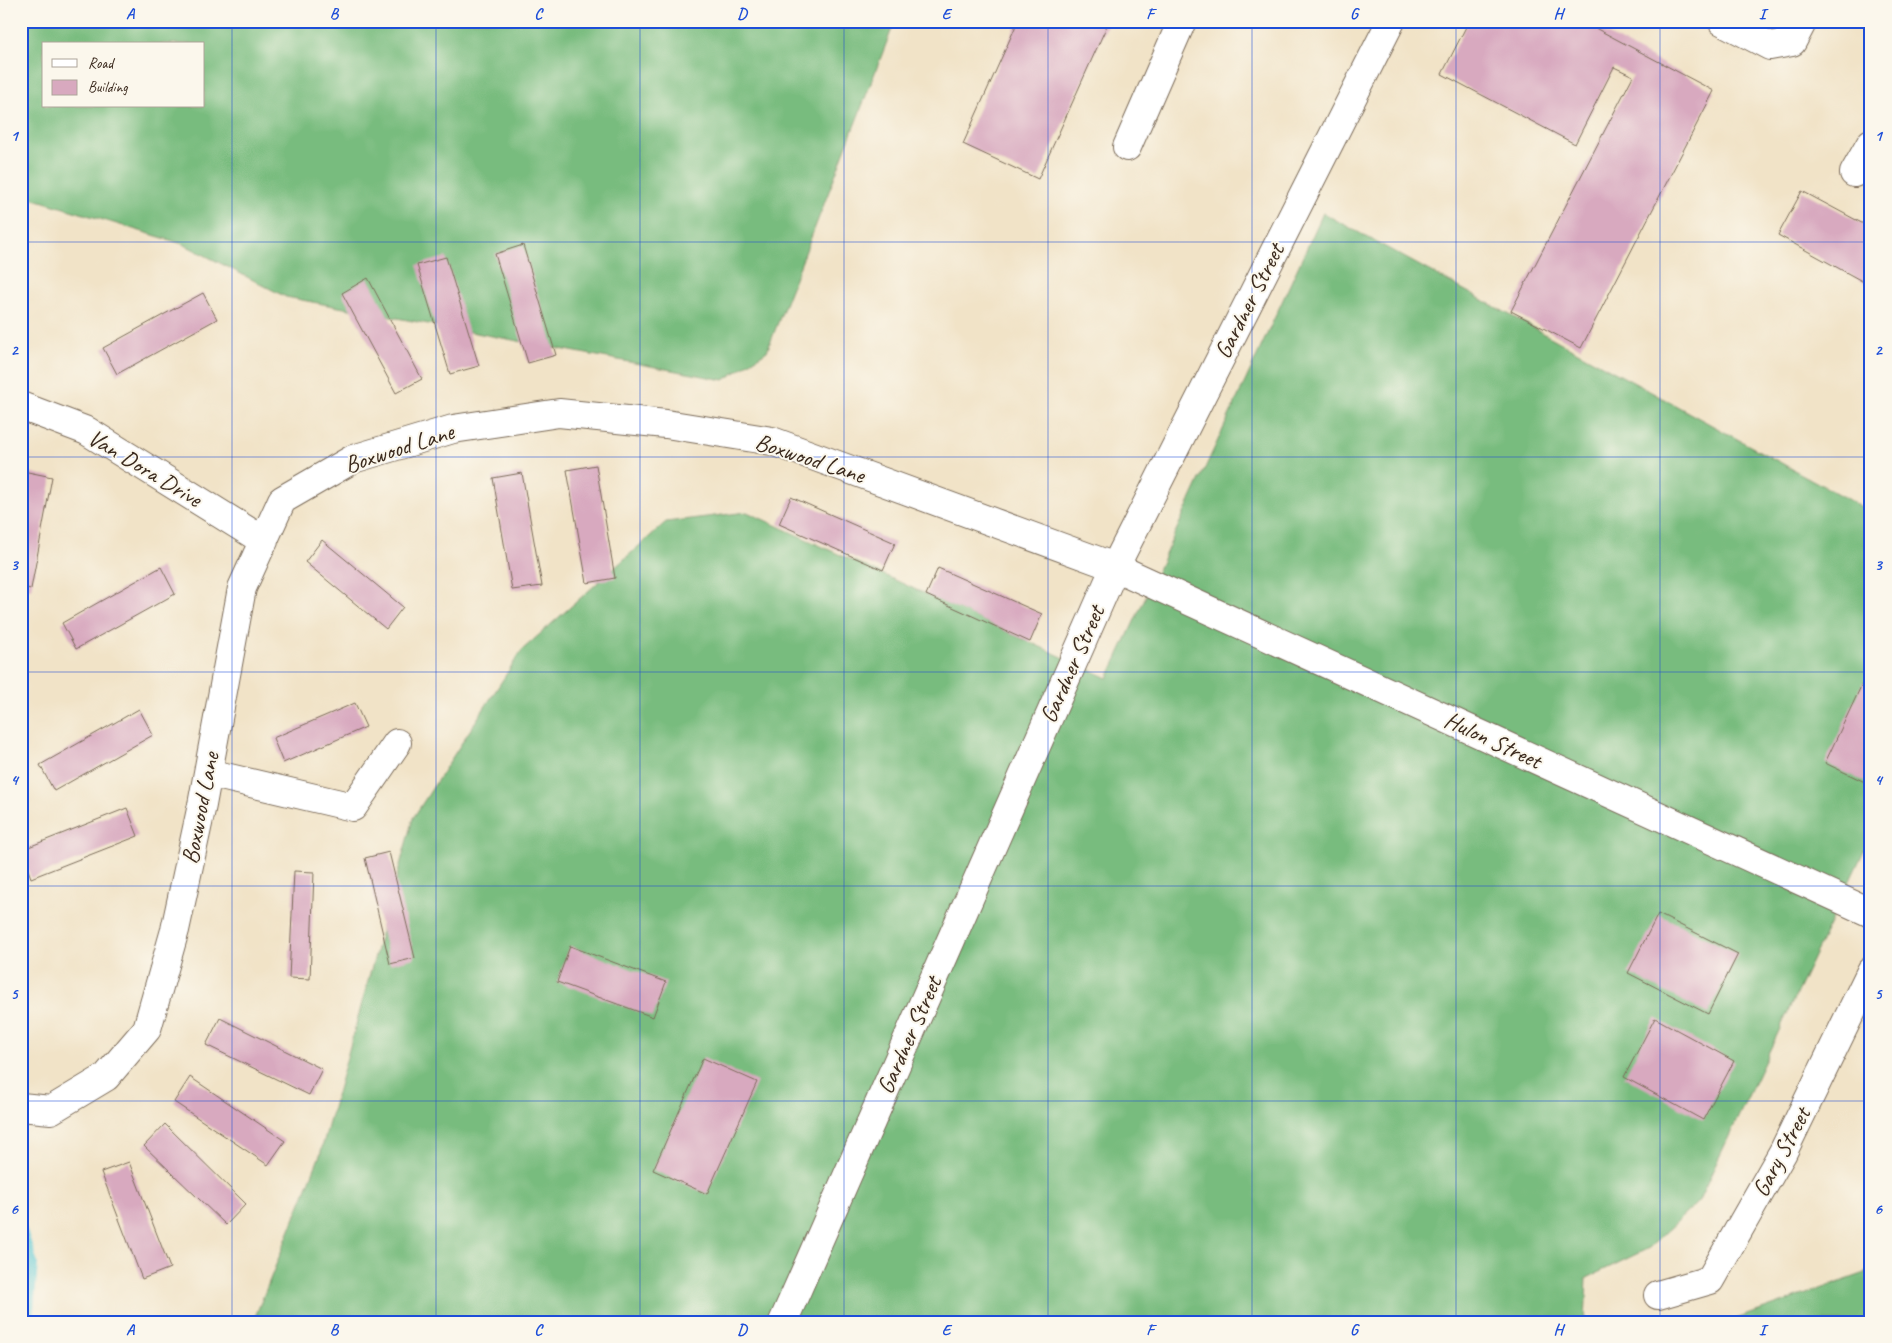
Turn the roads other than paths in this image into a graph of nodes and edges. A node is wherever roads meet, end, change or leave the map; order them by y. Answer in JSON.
{"nodes":[{"id":1,"x":1182,"y":21,"type":"edge"},
{"id":2,"x":1391,"y":21,"type":"edge"},
{"id":3,"x":1722,"y":21,"type":"edge"},
{"id":4,"x":1803,"y":21,"type":"edge"},
{"id":5,"x":1871,"y":143,"type":"edge"},
{"id":6,"x":1128,"y":147,"type":"dead end"},
{"id":7,"x":1854,"y":173,"type":"dead end"},
{"id":8,"x":21,"y":406,"type":"edge"},
{"id":9,"x":264,"y":541,"type":"junction"},
{"id":10,"x":1115,"y":567,"type":"junction"},
{"id":11,"x":397,"y":743,"type":"dead end"},
{"id":12,"x":208,"y":774,"type":"junction"},
{"id":13,"x":1871,"y":913,"type":"edge"},
{"id":14,"x":1871,"y":971,"type":"edge"},
{"id":15,"x":21,"y":1107,"type":"edge"},
{"id":16,"x":1658,"y":1295,"type":"dead end"},
{"id":17,"x":783,"y":1322,"type":"edge"}],
"edges":[{"from":1,"to":6,"type":"street"},
{"from":2,"to":10,"type":"street","name":"Gardner Street"},
{"from":3,"to":4,"type":"street"},
{"from":5,"to":7,"type":"street"},
{"from":8,"to":9,"type":"street","name":"Van Dora Drive"},
{"from":9,"to":10,"type":"street","name":"Boxwood Lane"},
{"from":9,"to":12,"type":"street","name":"Boxwood Lane"},
{"from":10,"to":13,"type":"street","name":"Hulon Street"},
{"from":10,"to":17,"type":"street","name":"Gardner Street"},
{"from":11,"to":12,"type":"street"},
{"from":12,"to":15,"type":"street","name":"Boxwood Lane"},
{"from":14,"to":16,"type":"street","name":"Gary Street"}]}
